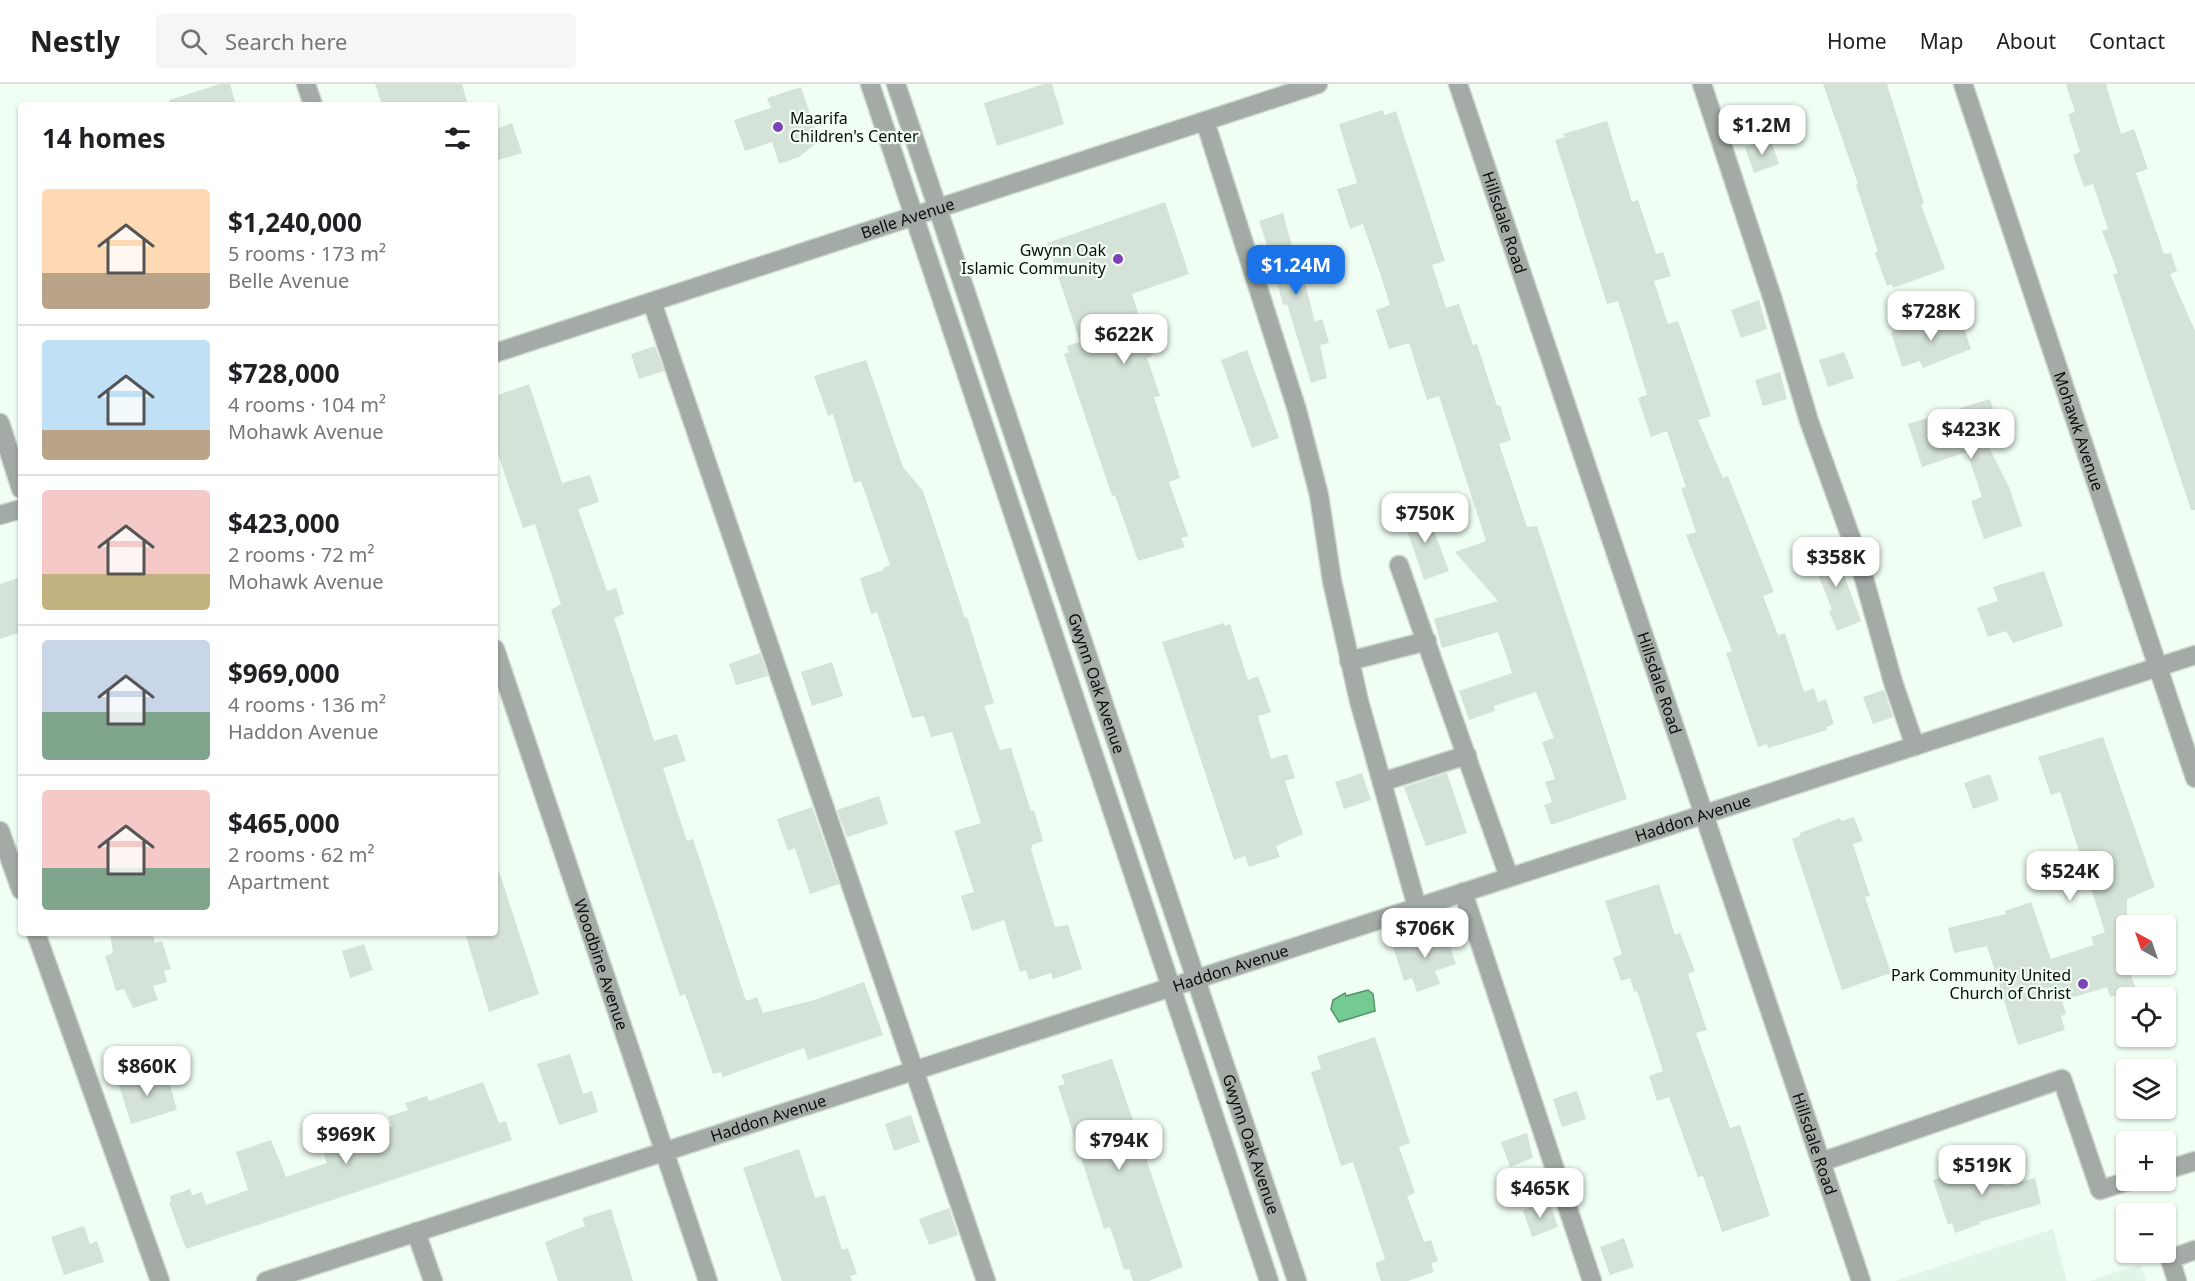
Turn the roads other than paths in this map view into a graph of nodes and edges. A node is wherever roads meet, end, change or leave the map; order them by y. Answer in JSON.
{"nodes":[{"id":1,"x":306,"y":84,"type":"edge"},
{"id":2,"x":870,"y":84,"type":"edge"},
{"id":3,"x":896,"y":84,"type":"edge"},
{"id":4,"x":1318,"y":84,"type":"edge"},
{"id":5,"x":1458,"y":84,"type":"edge"},
{"id":6,"x":1702,"y":84,"type":"edge"},
{"id":7,"x":1963,"y":84,"type":"edge"},
{"id":8,"x":312,"y":102,"type":"edge"},
{"id":9,"x":1205,"y":121,"type":"junction"},
{"id":10,"x":938,"y":209,"type":"junction"},
{"id":11,"x":914,"y":216,"type":"junction"},
{"id":12,"x":652,"y":302,"type":"junction"},
{"id":13,"x":498,"y":352,"type":"edge"},
{"id":14,"x":0,"y":423,"type":"edge"},
{"id":15,"x":18,"y":480,"type":"edge"},
{"id":16,"x":18,"y":509,"type":"edge"},
{"id":17,"x":0,"y":515,"type":"edge"},
{"id":18,"x":1399,"y":565,"type":"dead end"},
{"id":19,"x":1426,"y":641,"type":"junction"},
{"id":20,"x":2195,"y":655,"type":"edge"},
{"id":21,"x":498,"y":658,"type":"edge"},
{"id":22,"x":1349,"y":661,"type":"junction"},
{"id":23,"x":2157,"y":667,"type":"junction"},
{"id":24,"x":1915,"y":746,"type":"junction"},
{"id":25,"x":1467,"y":755,"type":"junction"},
{"id":26,"x":2195,"y":778,"type":"edge"},
{"id":27,"x":1382,"y":782,"type":"junction"},
{"id":28,"x":1703,"y":815,"type":"junction"},
{"id":29,"x":0,"y":831,"type":"edge"},
{"id":30,"x":1509,"y":878,"type":"junction"},
{"id":31,"x":18,"y":882,"type":"edge"},
{"id":32,"x":1463,"y":892,"type":"junction"},
{"id":33,"x":1417,"y":907,"type":"junction"},
{"id":34,"x":37,"y":936,"type":"edge"},
{"id":35,"x":1195,"y":979,"type":"junction"},
{"id":36,"x":1171,"y":987,"type":"junction"},
{"id":37,"x":914,"y":1071,"type":"junction"},
{"id":38,"x":664,"y":1152,"type":"junction"},
{"id":39,"x":2195,"y":1161,"type":"edge"},
{"id":40,"x":1821,"y":1162,"type":"junction"},
{"id":41,"x":2176,"y":1167,"type":"edge"},
{"id":42,"x":2116,"y":1185,"type":"edge"},
{"id":43,"x":416,"y":1232,"type":"junction"},
{"id":44,"x":2195,"y":1250,"type":"edge"},
{"id":45,"x":160,"y":1281,"type":"edge"},
{"id":46,"x":266,"y":1281,"type":"edge"},
{"id":47,"x":433,"y":1281,"type":"edge"},
{"id":48,"x":708,"y":1281,"type":"edge"},
{"id":49,"x":986,"y":1281,"type":"edge"},
{"id":50,"x":1269,"y":1281,"type":"edge"},
{"id":51,"x":1297,"y":1281,"type":"edge"},
{"id":52,"x":1592,"y":1281,"type":"edge"},
{"id":53,"x":1861,"y":1281,"type":"edge"},
{"id":54,"x":2177,"y":1281,"type":"edge"}],
"edges":[{"from":1,"to":8,"type":"street"},
{"from":2,"to":11,"type":"street","name":"Gwynn Oak Avenue"},
{"from":3,"to":10,"type":"street","name":"Gwynn Oak Avenue"},
{"from":4,"to":9,"type":"street","name":"Belle Avenue"},
{"from":5,"to":28,"type":"street","name":"Hillsdale Road"},
{"from":6,"to":24,"type":"street"},
{"from":7,"to":23,"type":"street","name":"Mohawk Avenue"},
{"from":9,"to":10,"type":"street","name":"Belle Avenue"},
{"from":9,"to":22,"type":"street"},
{"from":10,"to":11,"type":"street","name":"Belle Avenue"},
{"from":10,"to":35,"type":"street","name":"Gwynn Oak Avenue"},
{"from":11,"to":12,"type":"street","name":"Belle Avenue"},
{"from":11,"to":36,"type":"street","name":"Gwynn Oak Avenue"},
{"from":12,"to":13,"type":"street","name":"Belle Avenue"},
{"from":12,"to":37,"type":"street"},
{"from":14,"to":15,"type":"street"},
{"from":16,"to":17,"type":"street"},
{"from":18,"to":19,"type":"street"},
{"from":19,"to":22,"type":"street"},
{"from":19,"to":25,"type":"street"},
{"from":20,"to":23,"type":"street","name":"Haddon Avenue"},
{"from":21,"to":38,"type":"street","name":"Woodbine Avenue"},
{"from":22,"to":27,"type":"street"},
{"from":23,"to":24,"type":"street","name":"Haddon Avenue"},
{"from":23,"to":26,"type":"street","name":"Mohawk Avenue"},
{"from":24,"to":28,"type":"street","name":"Haddon Avenue"},
{"from":25,"to":27,"type":"street"},
{"from":25,"to":30,"type":"street"},
{"from":27,"to":33,"type":"street"},
{"from":28,"to":30,"type":"street","name":"Haddon Avenue"},
{"from":28,"to":40,"type":"street","name":"Hillsdale Road"},
{"from":29,"to":31,"type":"street"},
{"from":30,"to":32,"type":"street","name":"Haddon Avenue"},
{"from":32,"to":33,"type":"street","name":"Haddon Avenue"},
{"from":32,"to":52,"type":"street"},
{"from":33,"to":35,"type":"street","name":"Haddon Avenue"},
{"from":34,"to":45,"type":"street"},
{"from":35,"to":36,"type":"street","name":"Haddon Avenue"},
{"from":35,"to":51,"type":"street","name":"Gwynn Oak Avenue"},
{"from":36,"to":37,"type":"street","name":"Haddon Avenue"},
{"from":36,"to":50,"type":"street","name":"Gwynn Oak Avenue"},
{"from":37,"to":38,"type":"street","name":"Haddon Avenue"},
{"from":37,"to":49,"type":"street"},
{"from":38,"to":43,"type":"street","name":"Haddon Avenue"},
{"from":38,"to":48,"type":"street","name":"Woodbine Avenue"},
{"from":39,"to":41,"type":"street"},
{"from":40,"to":42,"type":"street"},
{"from":40,"to":53,"type":"street","name":"Hillsdale Road"},
{"from":43,"to":46,"type":"street","name":"Haddon Avenue"},
{"from":43,"to":47,"type":"street"},
{"from":44,"to":54,"type":"street"}]}
